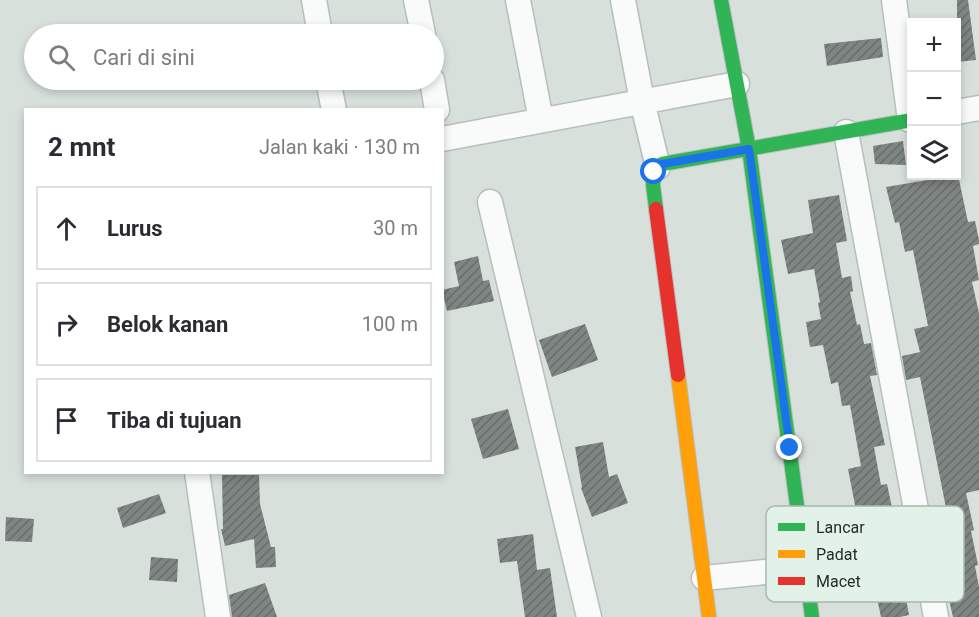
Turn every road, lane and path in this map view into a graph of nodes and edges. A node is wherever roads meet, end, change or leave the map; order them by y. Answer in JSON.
{"nodes":[{"id":1,"x":314,"y":0,"type":"edge"},
{"id":2,"x":416,"y":0,"type":"edge"},
{"id":3,"x":519,"y":0,"type":"edge"},
{"id":4,"x":623,"y":0,"type":"edge"},
{"id":5,"x":721,"y":0,"type":"edge"},
{"id":6,"x":894,"y":0,"type":"edge"},
{"id":7,"x":318,"y":24,"type":"edge"},
{"id":8,"x":421,"y":24,"type":"edge"},
{"id":9,"x":737,"y":84,"type":"junction"},
{"id":10,"x":330,"y":90,"type":"edge"},
{"id":11,"x":434,"y":90,"type":"edge"},
{"id":12,"x":907,"y":94,"type":"edge"},
{"id":13,"x":642,"y":101,"type":"junction"},
{"id":14,"x":334,"y":108,"type":"edge"},
{"id":15,"x":438,"y":108,"type":"edge"},
{"id":16,"x":979,"y":108,"type":"edge"},
{"id":17,"x":907,"y":109,"type":"edge"},
{"id":18,"x":961,"y":111,"type":"edge"},
{"id":19,"x":541,"y":120,"type":"junction"},
{"id":20,"x":846,"y":132,"type":"junction"},
{"id":21,"x":444,"y":138,"type":"edge"},
{"id":22,"x":749,"y":149,"type":"junction"},
{"id":23,"x":658,"y":167,"type":"junction"},
{"id":24,"x":490,"y":202,"type":"dead end"},
{"id":25,"x":197,"y":474,"type":"edge"},
{"id":26,"x":798,"y":506,"type":"edge"},
{"id":27,"x":915,"y":506,"type":"edge"},
{"id":28,"x":766,"y":572,"type":"edge"},
{"id":29,"x":704,"y":578,"type":"junction"},
{"id":30,"x":810,"y":602,"type":"edge"},
{"id":31,"x":933,"y":602,"type":"edge"},
{"id":32,"x":218,"y":617,"type":"edge"},
{"id":33,"x":589,"y":617,"type":"edge"},
{"id":34,"x":709,"y":617,"type":"edge"},
{"id":35,"x":812,"y":617,"type":"edge"},
{"id":36,"x":936,"y":617,"type":"edge"}],
"edges":[{"from":1,"to":7,"type":"street"},
{"from":2,"to":8,"type":"street"},
{"from":3,"to":19,"type":"street"},
{"from":4,"to":13,"type":"street"},
{"from":5,"to":9,"type":"street"},
{"from":6,"to":12,"type":"street"},
{"from":9,"to":13,"type":"street"},
{"from":9,"to":22,"type":"street"},
{"from":10,"to":14,"type":"street"},
{"from":11,"to":15,"type":"street"},
{"from":13,"to":19,"type":"street"},
{"from":13,"to":23,"type":"street"},
{"from":16,"to":18,"type":"street"},
{"from":17,"to":20,"type":"street"},
{"from":19,"to":21,"type":"street"},
{"from":20,"to":22,"type":"street"},
{"from":20,"to":27,"type":"street"},
{"from":22,"to":23,"type":"street"},
{"from":22,"to":26,"type":"street"},
{"from":23,"to":29,"type":"street"},
{"from":24,"to":33,"type":"street"},
{"from":25,"to":32,"type":"street"},
{"from":28,"to":29,"type":"street"},
{"from":29,"to":34,"type":"street"},
{"from":30,"to":35,"type":"street"},
{"from":31,"to":36,"type":"street"}]}
